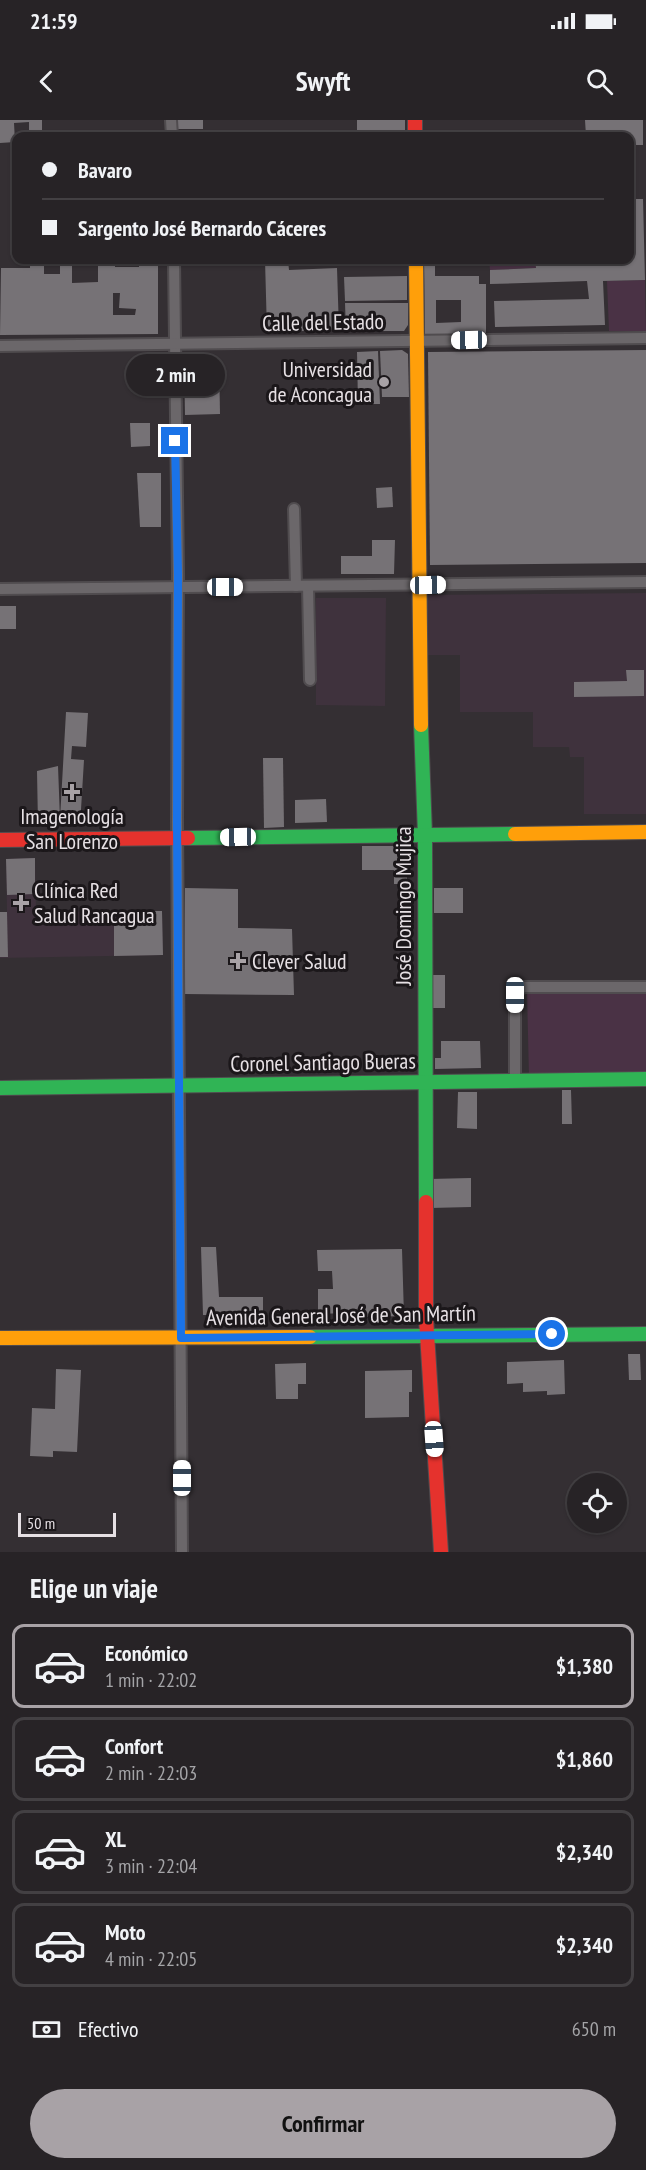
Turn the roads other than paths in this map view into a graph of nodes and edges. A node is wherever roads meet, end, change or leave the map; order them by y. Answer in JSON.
{"nodes":[{"id":1,"x":174,"y":264,"type":"edge"},
{"id":2,"x":416,"y":264,"type":"edge"},
{"id":3,"x":646,"y":338,"type":"edge"},
{"id":4,"x":417,"y":341,"type":"junction"},
{"id":5,"x":174,"y":343,"type":"junction"},
{"id":6,"x":0,"y":346,"type":"edge"},
{"id":7,"x":294,"y":509,"type":"dead end"},
{"id":8,"x":646,"y":582,"type":"edge"},
{"id":9,"x":419,"y":585,"type":"junction"},
{"id":10,"x":296,"y":586,"type":"junction"},
{"id":11,"x":308,"y":586,"type":"junction"},
{"id":12,"x":177,"y":588,"type":"junction"},
{"id":13,"x":0,"y":590,"type":"edge"},
{"id":14,"x":310,"y":680,"type":"dead end"},
{"id":15,"x":646,"y":832,"type":"edge"},
{"id":16,"x":425,"y":835,"type":"junction"},
{"id":17,"x":177,"y":838,"type":"junction"},
{"id":18,"x":0,"y":840,"type":"edge"},
{"id":19,"x":646,"y":987,"type":"edge"},
{"id":20,"x":646,"y":1079,"type":"edge"},
{"id":21,"x":515,"y":1081,"type":"junction"},
{"id":22,"x":426,"y":1082,"type":"junction"},
{"id":23,"x":180,"y":1086,"type":"junction"},
{"id":24,"x":0,"y":1088,"type":"edge"},
{"id":25,"x":646,"y":1334,"type":"edge"},
{"id":26,"x":427,"y":1335,"type":"junction"},
{"id":27,"x":0,"y":1338,"type":"edge"},
{"id":28,"x":181,"y":1338,"type":"junction"},
{"id":29,"x":182,"y":1552,"type":"edge"},
{"id":30,"x":441,"y":1552,"type":"edge"}],
"edges":[{"from":1,"to":5,"type":"street"},
{"from":2,"to":4,"type":"street","name":"José Domingo Mujica"},
{"from":3,"to":4,"type":"street","name":"Calle del Estado"},
{"from":4,"to":5,"type":"street","name":"Calle del Estado"},
{"from":4,"to":9,"type":"street","name":"José Domingo Mujica"},
{"from":5,"to":6,"type":"street","name":"Calle del Estado"},
{"from":5,"to":12,"type":"street"},
{"from":7,"to":10,"type":"street"},
{"from":8,"to":9,"type":"street"},
{"from":9,"to":11,"type":"street"},
{"from":9,"to":16,"type":"street","name":"José Domingo Mujica"},
{"from":10,"to":11,"type":"street"},
{"from":10,"to":12,"type":"street"},
{"from":11,"to":14,"type":"street"},
{"from":12,"to":13,"type":"street"},
{"from":12,"to":17,"type":"street"},
{"from":15,"to":16,"type":"street"},
{"from":16,"to":17,"type":"street"},
{"from":16,"to":22,"type":"street","name":"José Domingo Mujica"},
{"from":17,"to":18,"type":"street"},
{"from":17,"to":23,"type":"street"},
{"from":19,"to":21,"type":"street"},
{"from":20,"to":21,"type":"street","name":"Coronel Santiago Bueras"},
{"from":21,"to":22,"type":"street","name":"Coronel Santiago Bueras"},
{"from":22,"to":23,"type":"street","name":"Coronel Santiago Bueras"},
{"from":22,"to":26,"type":"street","name":"José Domingo Mujica"},
{"from":23,"to":24,"type":"street","name":"Coronel Santiago Bueras"},
{"from":23,"to":28,"type":"street"},
{"from":25,"to":26,"type":"street","name":"Avenida General José de San Martín"},
{"from":26,"to":28,"type":"street","name":"Avenida General José de San Martín"},
{"from":26,"to":30,"type":"street","name":"José Domingo Mujica"},
{"from":27,"to":28,"type":"street","name":"Avenida General José de San Martín"},
{"from":28,"to":29,"type":"street"}]}
